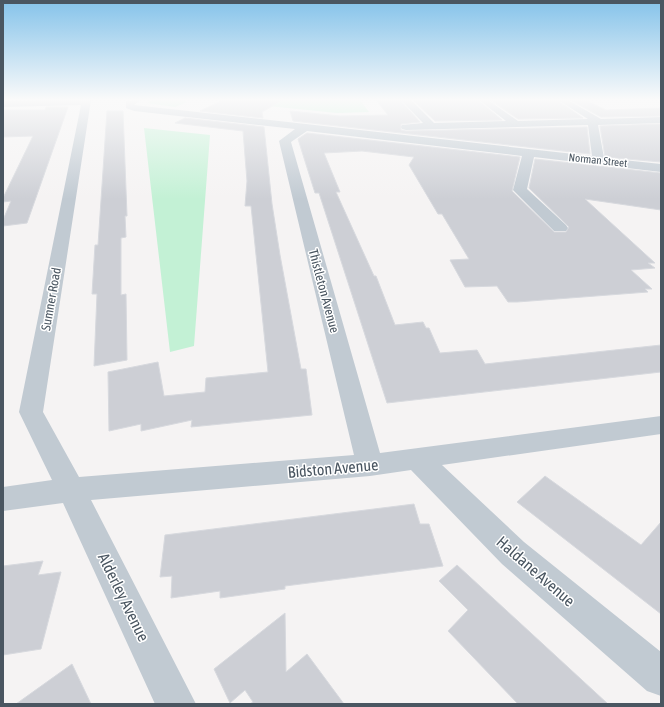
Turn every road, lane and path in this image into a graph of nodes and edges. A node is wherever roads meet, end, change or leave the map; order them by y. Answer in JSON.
{"nodes":[{"id":1,"x":80,"y":133,"type":"edge"},
{"id":2,"x":297,"y":133,"type":"edge"},
{"id":3,"x":367,"y":133,"type":"edge"},
{"id":4,"x":597,"y":133,"type":"edge"},
{"id":5,"x":529,"y":152,"type":"junction"},
{"id":6,"x":598,"y":160,"type":"junction"},
{"id":7,"x":661,"y":168,"type":"edge"},
{"id":8,"x":560,"y":228,"type":"dead end"},
{"id":9,"x":661,"y":425,"type":"edge"},
{"id":10,"x":417,"y":458,"type":"junction"},
{"id":11,"x":370,"y":465,"type":"junction"},
{"id":12,"x":71,"y":490,"type":"junction"},
{"id":13,"x":3,"y":499,"type":"edge"},
{"id":14,"x":661,"y":677,"type":"edge"},
{"id":15,"x":176,"y":704,"type":"edge"}],
"edges":[{"from":1,"to":12,"type":"street","name":"Sumner Road"},
{"from":2,"to":11,"type":"street","name":"Thistleton Avenue"},
{"from":3,"to":5,"type":"street","name":"Norman Street"},
{"from":4,"to":6,"type":"street"},
{"from":5,"to":6,"type":"street","name":"Norman Street"},
{"from":5,"to":8,"type":"street"},
{"from":6,"to":7,"type":"street","name":"Norman Street"},
{"from":9,"to":10,"type":"street","name":"Bidston Avenue"},
{"from":10,"to":11,"type":"street","name":"Bidston Avenue"},
{"from":10,"to":14,"type":"street","name":"Haldane Avenue"},
{"from":11,"to":12,"type":"street","name":"Bidston Avenue"},
{"from":12,"to":13,"type":"street","name":"Bidston Avenue"},
{"from":12,"to":15,"type":"street","name":"Alderley Avenue"}]}
